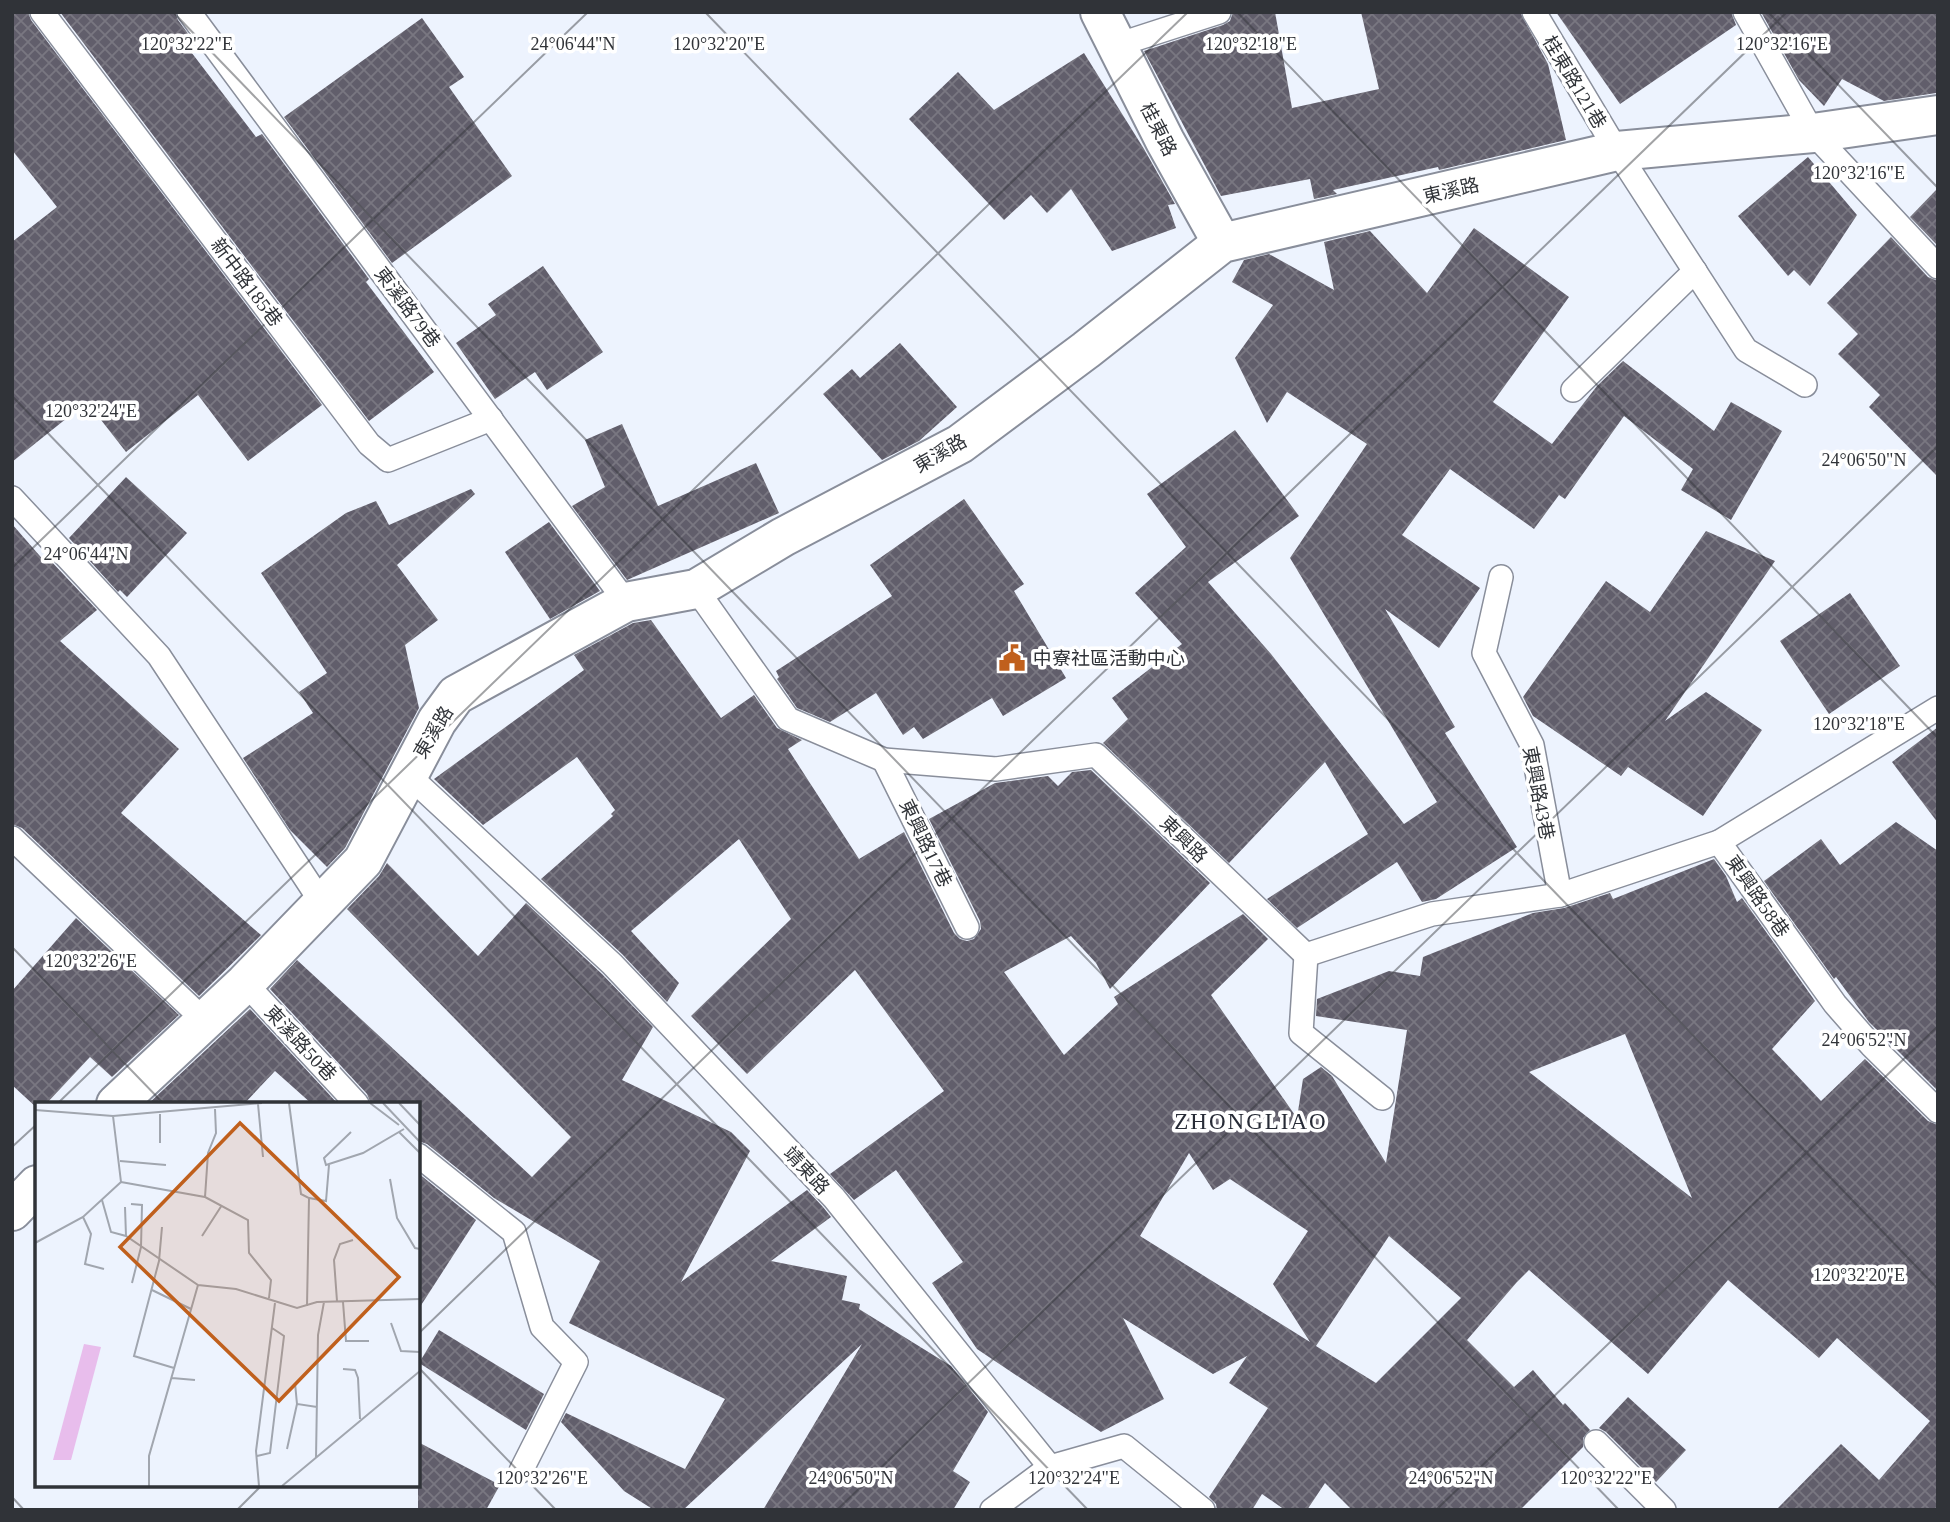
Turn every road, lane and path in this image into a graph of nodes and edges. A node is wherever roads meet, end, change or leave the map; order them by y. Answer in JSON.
{"nodes":[{"id":1,"x":42,"y":12,"type":"edge"},
{"id":2,"x":189,"y":12,"type":"edge"},
{"id":3,"x":1219,"y":12,"type":"edge"},
{"id":4,"x":1534,"y":12,"type":"edge"},
{"id":5,"x":1745,"y":12,"type":"edge"},
{"id":6,"x":1109,"y":29,"type":"edge"},
{"id":7,"x":1938,"y":115,"type":"edge"},
{"id":8,"x":1813,"y":132,"type":"junction"},
{"id":9,"x":1617,"y":151,"type":"junction"},
{"id":10,"x":1222,"y":243,"type":"junction"},
{"id":11,"x":1938,"y":267,"type":"edge"},
{"id":12,"x":1695,"y":271,"type":"junction"},
{"id":13,"x":1805,"y":385,"type":"dead end"},
{"id":14,"x":1573,"y":390,"type":"dead end"},
{"id":15,"x":491,"y":419,"type":"junction"},
{"id":16,"x":12,"y":498,"type":"edge"},
{"id":17,"x":1501,"y":577,"type":"dead end"},
{"id":18,"x":696,"y":589,"type":"junction"},
{"id":19,"x":626,"y":602,"type":"junction"},
{"id":20,"x":1938,"y":708,"type":"edge"},
{"id":21,"x":884,"y":760,"type":"junction"},
{"id":22,"x":408,"y":775,"type":"junction"},
{"id":23,"x":12,"y":838,"type":"edge"},
{"id":24,"x":1719,"y":842,"type":"junction"},
{"id":25,"x":1560,"y":895,"type":"junction"},
{"id":26,"x":322,"y":903,"type":"junction"},
{"id":27,"x":967,"y":927,"type":"dead end"},
{"id":28,"x":1306,"y":955,"type":"junction"},
{"id":29,"x":245,"y":983,"type":"junction"},
{"id":30,"x":204,"y":1020,"type":"junction"},
{"id":31,"x":1382,"y":1098,"type":"dead end"},
{"id":32,"x":119,"y":1102,"type":"edge"},
{"id":33,"x":355,"y":1102,"type":"edge"},
{"id":34,"x":1938,"y":1111,"type":"edge"},
{"id":35,"x":420,"y":1157,"type":"edge"},
{"id":36,"x":35,"y":1187,"type":"edge"},
{"id":37,"x":12,"y":1211,"type":"edge"},
{"id":38,"x":1596,"y":1442,"type":"dead end"},
{"id":39,"x":1050,"y":1467,"type":"junction"},
{"id":40,"x":521,"y":1471,"type":"dead end"},
{"id":41,"x":992,"y":1510,"type":"edge"},
{"id":42,"x":1203,"y":1510,"type":"edge"},
{"id":43,"x":1664,"y":1510,"type":"edge"}],
"edges":[{"from":1,"to":15,"type":"lane","name":"新中路185巷"},
{"from":2,"to":15,"type":"lane","name":"東溪路79巷"},
{"from":3,"to":6,"type":"lane"},
{"from":4,"to":9,"type":"lane","name":"桂東路121巷"},
{"from":5,"to":8,"type":"lane"},
{"from":6,"to":10,"type":"street","name":"桂東路"},
{"from":7,"to":8,"type":"street","name":"東溪路"},
{"from":8,"to":9,"type":"street","name":"東溪路"},
{"from":8,"to":11,"type":"lane"},
{"from":9,"to":10,"type":"street","name":"東溪路"},
{"from":9,"to":12,"type":"lane","name":"桂東路121巷"},
{"from":10,"to":18,"type":"street","name":"東溪路"},
{"from":12,"to":13,"type":"lane","name":"桂東路121巷"},
{"from":12,"to":14,"type":"lane"},
{"from":15,"to":19,"type":"lane","name":"東溪路79巷"},
{"from":16,"to":26,"type":"lane"},
{"from":17,"to":25,"type":"lane","name":"東興路43巷"},
{"from":18,"to":19,"type":"street","name":"東溪路"},
{"from":18,"to":21,"type":"lane","name":"東興路"},
{"from":19,"to":22,"type":"street","name":"東溪路"},
{"from":20,"to":24,"type":"lane","name":"東興路58巷"},
{"from":21,"to":27,"type":"lane","name":"東興路17巷"},
{"from":21,"to":28,"type":"lane","name":"東興路"},
{"from":22,"to":26,"type":"street","name":"東溪路"},
{"from":22,"to":39,"type":"lane","name":"靖東路"},
{"from":23,"to":30,"type":"lane"},
{"from":24,"to":25,"type":"lane"},
{"from":24,"to":34,"type":"lane","name":"東興路58巷"},
{"from":25,"to":28,"type":"lane"},
{"from":26,"to":29,"type":"street","name":"東溪路"},
{"from":28,"to":31,"type":"lane"},
{"from":29,"to":30,"type":"street","name":"東溪路"},
{"from":29,"to":33,"type":"lane","name":"東溪路50巷"},
{"from":30,"to":32,"type":"street","name":"東溪路"},
{"from":35,"to":40,"type":"lane"},
{"from":36,"to":37,"type":"street"},
{"from":38,"to":43,"type":"lane"},
{"from":39,"to":41,"type":"lane"},
{"from":39,"to":42,"type":"lane"}]}
